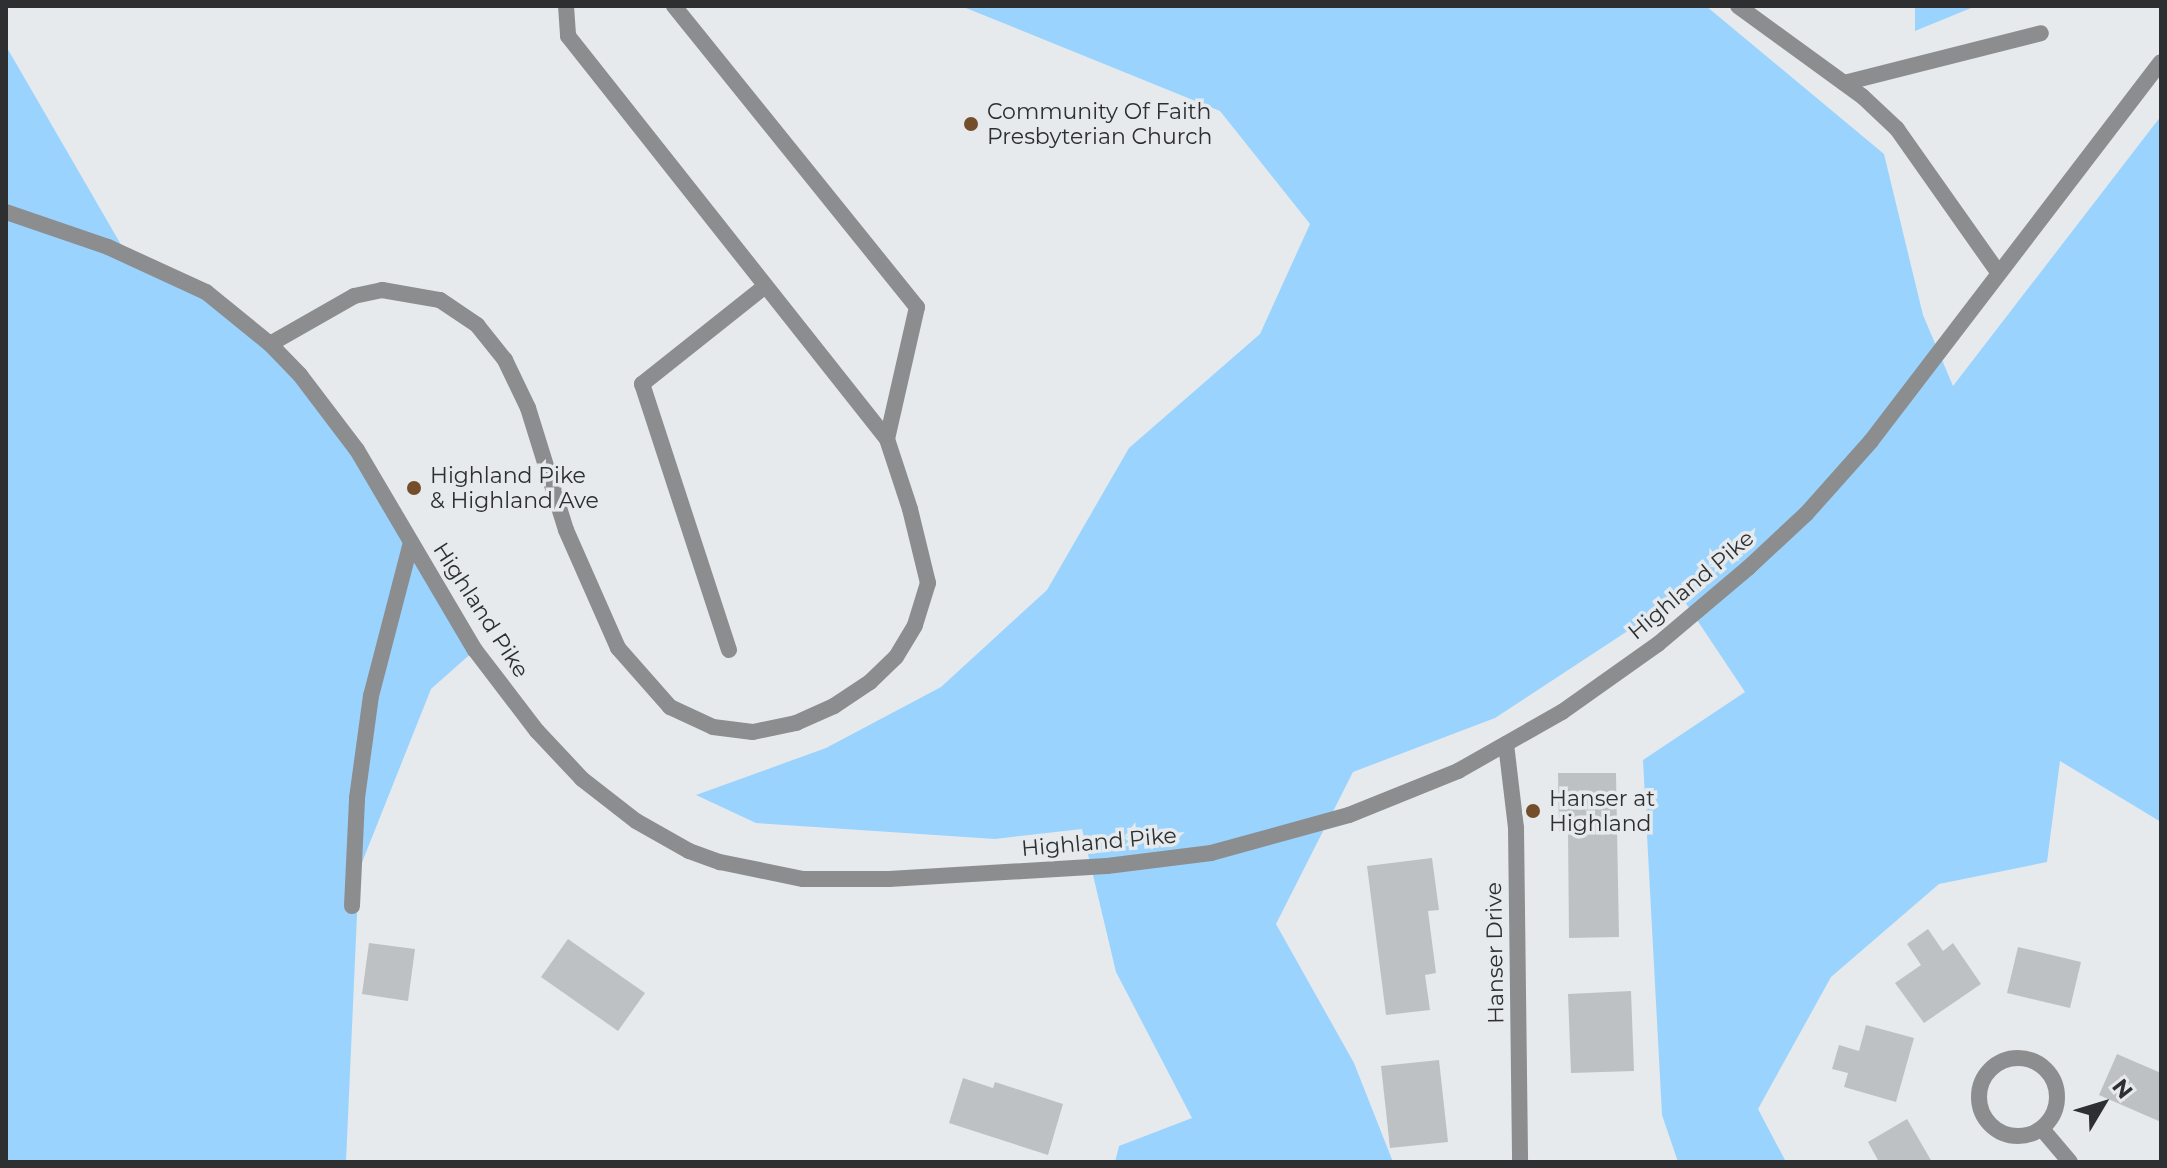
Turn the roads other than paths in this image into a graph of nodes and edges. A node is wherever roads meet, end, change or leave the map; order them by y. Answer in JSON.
{"nodes":[{"id":1,"x":566,"y":6,"type":"edge"},
{"id":2,"x":674,"y":6,"type":"edge"},
{"id":3,"x":1738,"y":6,"type":"edge"},
{"id":4,"x":2041,"y":33,"type":"dead end"},
{"id":5,"x":2161,"y":62,"type":"edge"},
{"id":6,"x":1844,"y":83,"type":"junction"},
{"id":7,"x":6,"y":212,"type":"edge"},
{"id":8,"x":1998,"y":272,"type":"junction"},
{"id":9,"x":764,"y":287,"type":"junction"},
{"id":10,"x":270,"y":344,"type":"junction"},
{"id":11,"x":887,"y":439,"type":"junction"},
{"id":12,"x":411,"y":542,"type":"junction"},
{"id":13,"x":729,"y":650,"type":"dead end"},
{"id":14,"x":1506,"y":744,"type":"junction"},
{"id":15,"x":352,"y":906,"type":"dead end"},
{"id":16,"x":2042,"y":1129,"type":"junction"},
{"id":17,"x":1520,"y":1162,"type":"edge"},
{"id":18,"x":2070,"y":1162,"type":"edge"}],
"edges":[{"from":1,"to":9,"type":"street"},
{"from":2,"to":11,"type":"street"},
{"from":3,"to":6,"type":"street"},
{"from":4,"to":6,"type":"street"},
{"from":5,"to":8,"type":"street","name":"Highland Pike"},
{"from":6,"to":8,"type":"street"},
{"from":7,"to":10,"type":"street","name":"Highland Pike"},
{"from":8,"to":14,"type":"street","name":"Highland Pike"},
{"from":9,"to":11,"type":"street"},
{"from":9,"to":13,"type":"street"},
{"from":10,"to":11,"type":"street"},
{"from":10,"to":12,"type":"street","name":"Highland Pike"},
{"from":12,"to":14,"type":"street","name":"Highland Pike"},
{"from":12,"to":15,"type":"street"},
{"from":14,"to":17,"type":"street","name":"Hanser Drive"},
{"from":16,"to":16,"type":"street"},
{"from":16,"to":18,"type":"street"}]}
